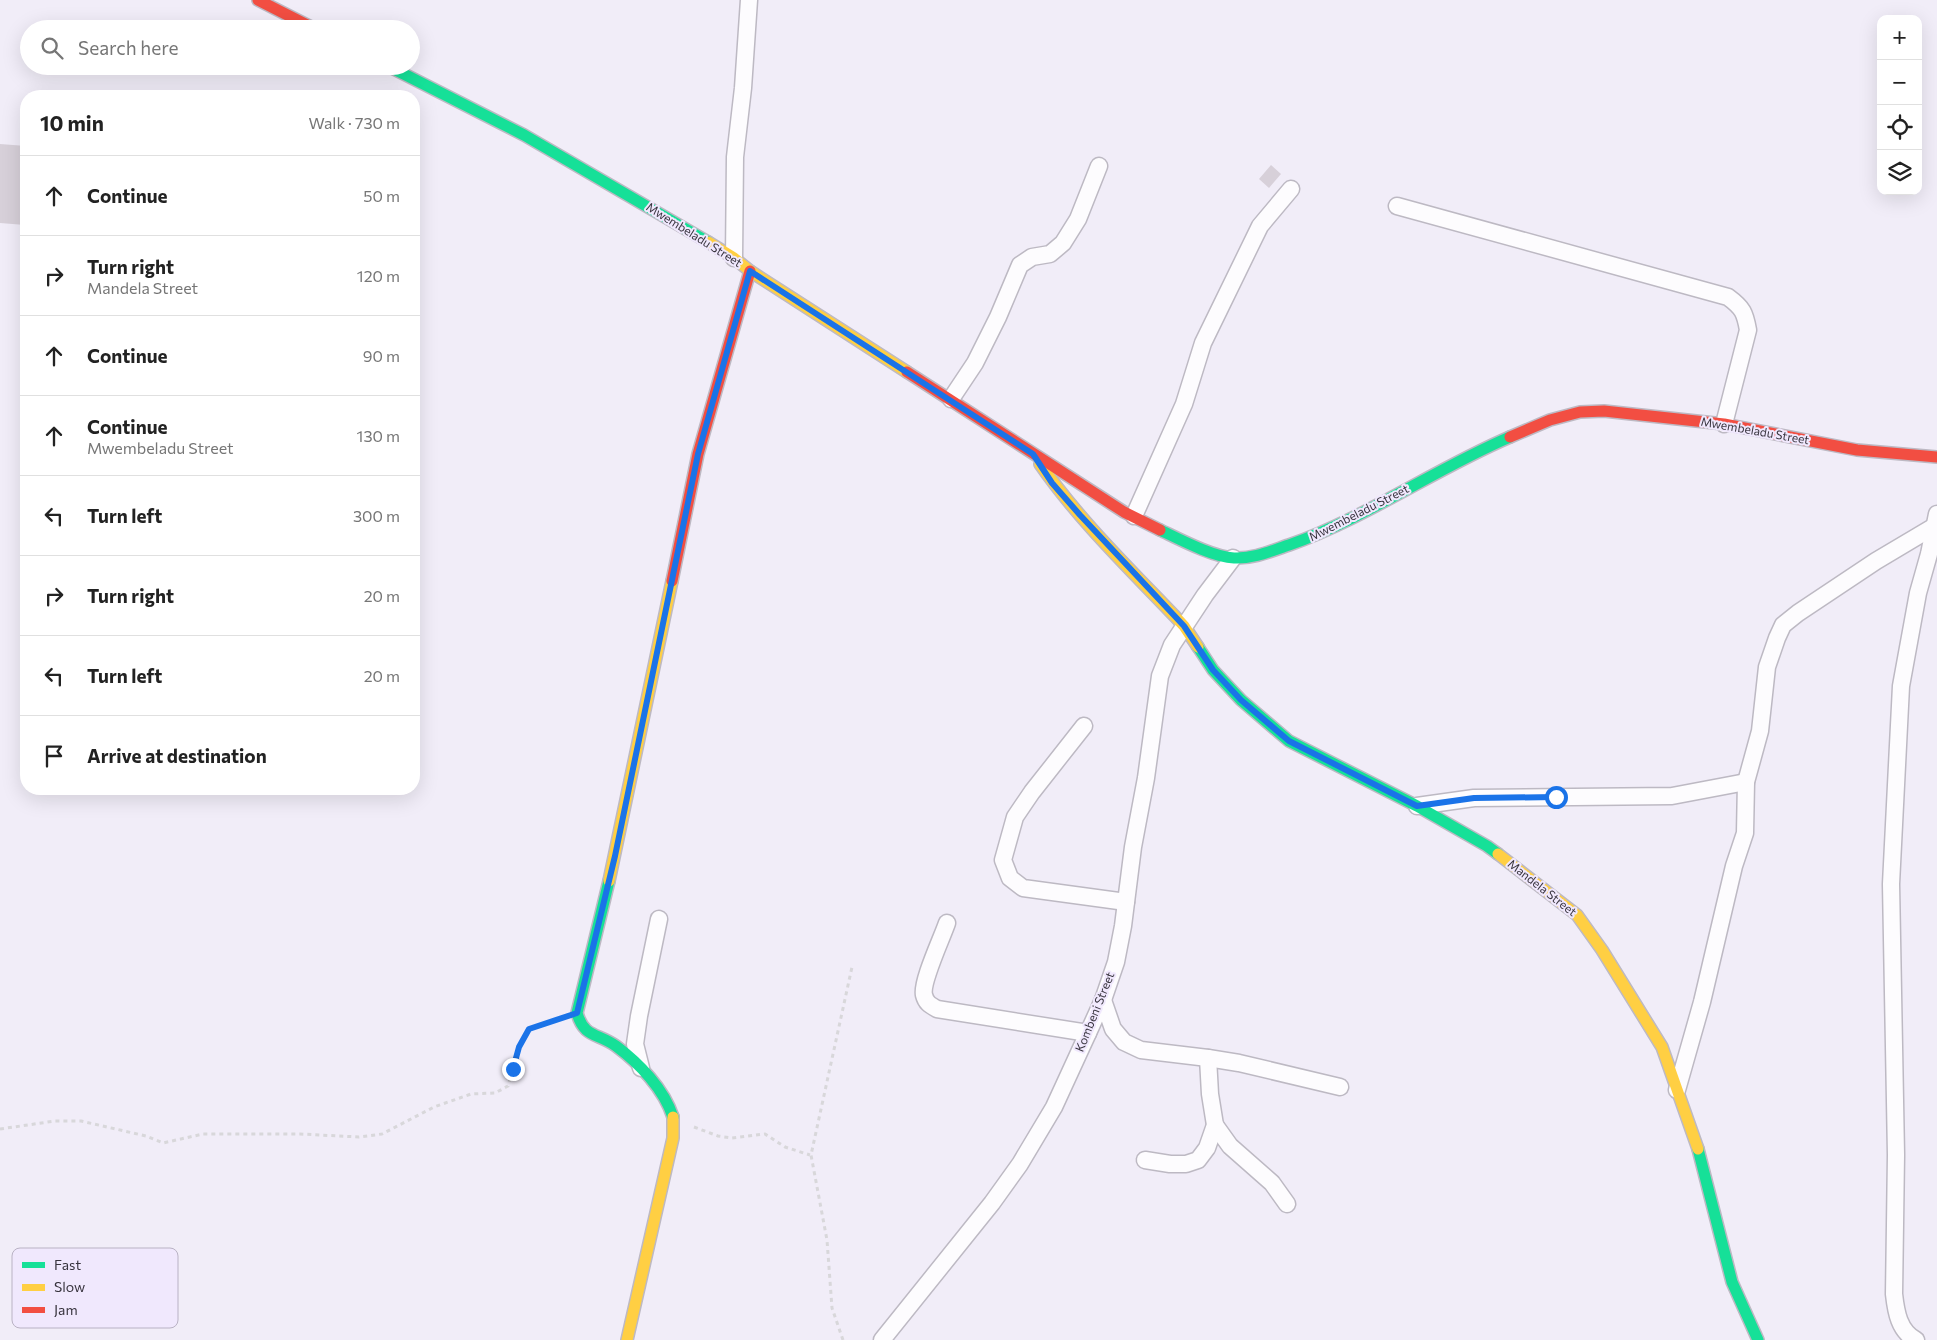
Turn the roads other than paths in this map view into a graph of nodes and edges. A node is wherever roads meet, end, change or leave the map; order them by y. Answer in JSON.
{"nodes":[{"id":1,"x":258,"y":0,"type":"edge"},
{"id":2,"x":749,"y":0,"type":"edge"},
{"id":3,"x":297,"y":20,"type":"edge"},
{"id":4,"x":406,"y":75,"type":"edge"},
{"id":5,"x":1099,"y":166,"type":"dead end"},
{"id":6,"x":1291,"y":189,"type":"dead end"},
{"id":7,"x":1397,"y":206,"type":"dead end"},
{"id":8,"x":734,"y":258,"type":"junction"},
{"id":9,"x":750,"y":271,"type":"junction"},
{"id":10,"x":951,"y":399,"type":"junction"},
{"id":11,"x":1724,"y":424,"type":"junction"},
{"id":12,"x":1033,"y":454,"type":"junction"},
{"id":13,"x":1937,"y":457,"type":"edge"},
{"id":14,"x":1134,"y":516,"type":"junction"},
{"id":15,"x":1936,"y":520,"type":"edge"},
{"id":16,"x":1233,"y":558,"type":"junction"},
{"id":17,"x":1184,"y":626,"type":"junction"},
{"id":18,"x":1084,"y":726,"type":"dead end"},
{"id":19,"x":1746,"y":782,"type":"junction"},
{"id":20,"x":1417,"y":806,"type":"junction"},
{"id":21,"x":1126,"y":902,"type":"junction"},
{"id":22,"x":659,"y":919,"type":"dead end"},
{"id":23,"x":947,"y":923,"type":"dead end"},
{"id":24,"x":1103,"y":1000,"type":"junction"},
{"id":25,"x":1088,"y":1033,"type":"junction"},
{"id":26,"x":1208,"y":1058,"type":"junction"},
{"id":27,"x":641,"y":1068,"type":"junction"},
{"id":28,"x":1340,"y":1087,"type":"dead end"},
{"id":29,"x":1677,"y":1090,"type":"junction"},
{"id":30,"x":1214,"y":1125,"type":"junction"},
{"id":31,"x":1145,"y":1160,"type":"dead end"},
{"id":32,"x":1287,"y":1204,"type":"dead end"},
{"id":33,"x":627,"y":1340,"type":"edge"},
{"id":34,"x":882,"y":1340,"type":"edge"},
{"id":35,"x":1758,"y":1340,"type":"edge"},
{"id":36,"x":1916,"y":1340,"type":"edge"}],
"edges":[{"from":1,"to":3,"type":"street"},
{"from":2,"to":8,"type":"street"},
{"from":4,"to":8,"type":"street","name":"Mwembeladu Street"},
{"from":5,"to":10,"type":"street"},
{"from":6,"to":14,"type":"street"},
{"from":7,"to":11,"type":"street"},
{"from":8,"to":9,"type":"street","name":"Mwembeladu Street"},
{"from":9,"to":10,"type":"street","name":"Mwembeladu Street"},
{"from":9,"to":27,"type":"street"},
{"from":10,"to":12,"type":"street","name":"Mwembeladu Street"},
{"from":11,"to":13,"type":"street","name":"Mwembeladu Street"},
{"from":11,"to":16,"type":"street","name":"Mwembeladu Street"},
{"from":12,"to":14,"type":"street","name":"Mwembeladu Street"},
{"from":12,"to":17,"type":"street","name":"Mandela Street"},
{"from":14,"to":16,"type":"street","name":"Mwembeladu Street"},
{"from":15,"to":19,"type":"street"},
{"from":15,"to":36,"type":"street"},
{"from":16,"to":17,"type":"street","name":"Kombeni Street"},
{"from":17,"to":20,"type":"street","name":"Mandela Street"},
{"from":17,"to":21,"type":"street","name":"Kombeni Street"},
{"from":18,"to":21,"type":"street"},
{"from":19,"to":20,"type":"street"},
{"from":19,"to":29,"type":"street"},
{"from":20,"to":29,"type":"street","name":"Mandela Street"},
{"from":21,"to":24,"type":"street","name":"Kombeni Street"},
{"from":22,"to":27,"type":"street"},
{"from":23,"to":25,"type":"street"},
{"from":24,"to":25,"type":"street","name":"Kombeni Street"},
{"from":24,"to":26,"type":"street"},
{"from":25,"to":34,"type":"street","name":"Kombeni Street"},
{"from":26,"to":28,"type":"street"},
{"from":26,"to":30,"type":"street"},
{"from":27,"to":33,"type":"street"},
{"from":29,"to":35,"type":"street","name":"Mandela Street"},
{"from":30,"to":31,"type":"street"},
{"from":30,"to":32,"type":"street"}]}
